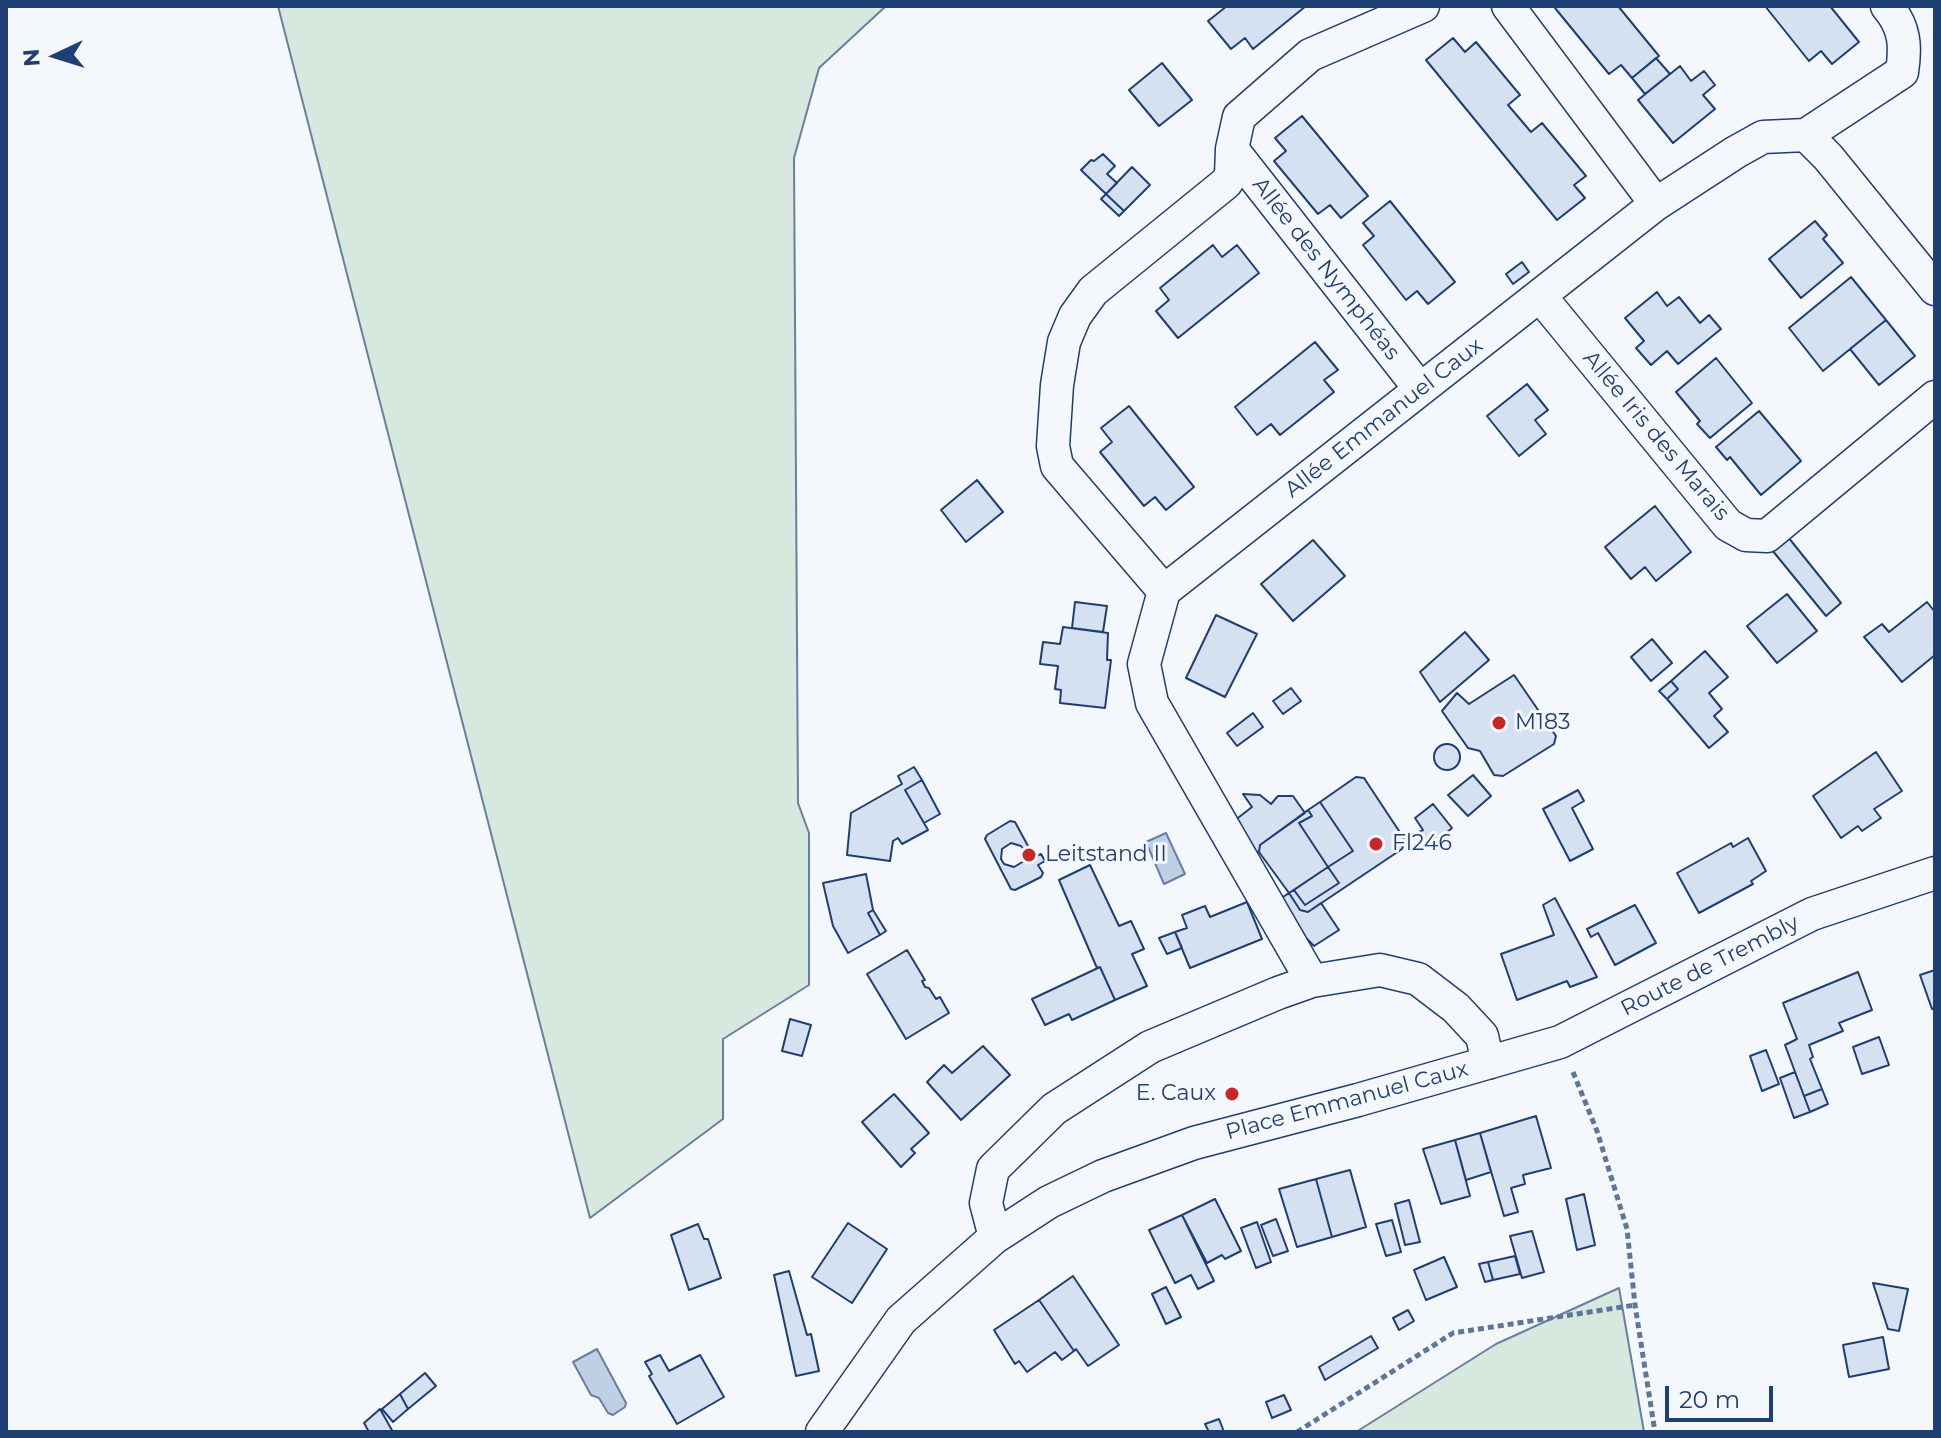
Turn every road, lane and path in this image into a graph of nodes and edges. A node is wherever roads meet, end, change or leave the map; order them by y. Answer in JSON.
{"nodes":[{"id":1,"x":1423,"y":6,"type":"edge"},
{"id":2,"x":1508,"y":6,"type":"edge"},
{"id":3,"x":1887,"y":6,"type":"edge"},
{"id":4,"x":1806,"y":135,"type":"junction"},
{"id":5,"x":1232,"y":149,"type":"junction"},
{"id":6,"x":1656,"y":204,"type":"junction"},
{"id":7,"x":1935,"y":289,"type":"edge"},
{"id":8,"x":1540,"y":296,"type":"junction"},
{"id":9,"x":1420,"y":389,"type":"junction"},
{"id":10,"x":1935,"y":397,"type":"edge"},
{"id":11,"x":1164,"y":591,"type":"junction"},
{"id":12,"x":1935,"y":873,"type":"edge"},
{"id":13,"x":1312,"y":981,"type":"junction"},
{"id":14,"x":1560,"y":1042,"type":"junction"},
{"id":15,"x":1488,"y":1063,"type":"junction"},
{"id":16,"x":995,"y":1237,"type":"junction"},
{"id":17,"x":1635,"y":1305,"type":"junction"},
{"id":18,"x":822,"y":1432,"type":"edge"},
{"id":19,"x":1297,"y":1432,"type":"edge"},
{"id":20,"x":1655,"y":1432,"type":"edge"}],
"edges":[{"from":1,"to":5,"type":"street"},
{"from":2,"to":6,"type":"street"},
{"from":3,"to":4,"type":"street"},
{"from":4,"to":6,"type":"street","name":"Allée Emmanuel Caux"},
{"from":4,"to":7,"type":"street"},
{"from":5,"to":9,"type":"street","name":"Allée des Nymphéas"},
{"from":5,"to":11,"type":"street"},
{"from":6,"to":8,"type":"street","name":"Allée Emmanuel Caux"},
{"from":8,"to":9,"type":"street","name":"Allée Emmanuel Caux"},
{"from":8,"to":10,"type":"street","name":"Allée Iris des Marais"},
{"from":9,"to":11,"type":"street","name":"Allée Emmanuel Caux"},
{"from":11,"to":13,"type":"street"},
{"from":12,"to":14,"type":"street","name":"Route de Trembly"},
{"from":13,"to":15,"type":"street","name":"Place Emmanuel Caux"},
{"from":13,"to":16,"type":"street","name":"Place Emmanuel Caux"},
{"from":14,"to":15,"type":"street","name":"Route de Trembly"},
{"from":14,"to":17,"type":"path"},
{"from":15,"to":16,"type":"street","name":"Place Emmanuel Caux"},
{"from":16,"to":18,"type":"street"},
{"from":17,"to":19,"type":"path"},
{"from":17,"to":20,"type":"path"}]}
